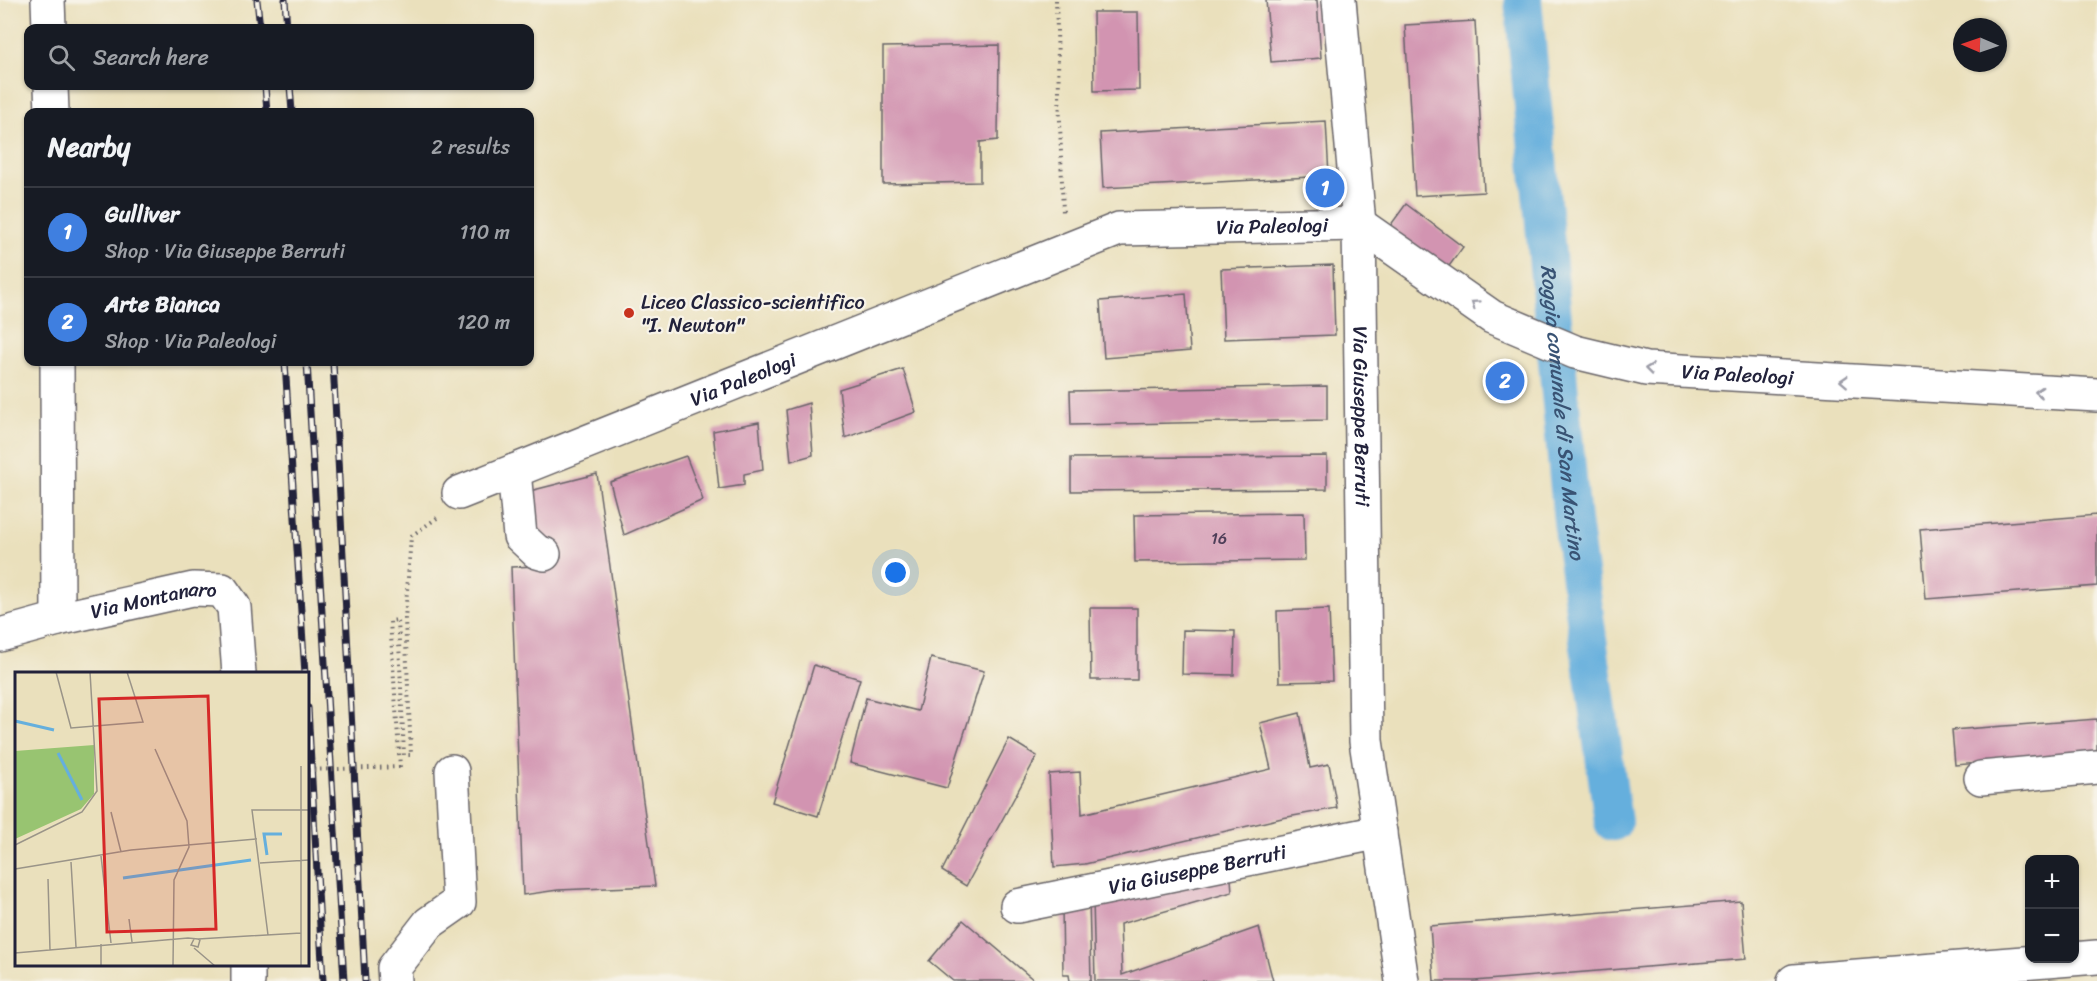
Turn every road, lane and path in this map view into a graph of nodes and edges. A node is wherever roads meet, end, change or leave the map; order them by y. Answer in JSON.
{"nodes":[{"id":1,"x":48,"y":0,"type":"edge"},
{"id":2,"x":1056,"y":0,"type":"edge"},
{"id":3,"x":1339,"y":0,"type":"edge"},
{"id":4,"x":49,"y":24,"type":"edge"},
{"id":5,"x":51,"y":90,"type":"edge"},
{"id":6,"x":52,"y":108,"type":"edge"},
{"id":7,"x":1359,"y":224,"type":"junction"},
{"id":8,"x":1064,"y":251,"type":"junction"},
{"id":9,"x":57,"y":366,"type":"edge"},
{"id":10,"x":2097,"y":395,"type":"edge"},
{"id":11,"x":514,"y":471,"type":"junction"},
{"id":12,"x":459,"y":493,"type":"joint"},
{"id":13,"x":544,"y":554,"type":"dead end"},
{"id":14,"x":58,"y":619,"type":"junction"},
{"id":15,"x":0,"y":635,"type":"edge"},
{"id":16,"x":239,"y":672,"type":"edge"},
{"id":17,"x":2097,"y":767,"type":"edge"},
{"id":18,"x":309,"y":770,"type":"edge"},
{"id":19,"x":452,"y":771,"type":"dead end"},
{"id":20,"x":1981,"y":778,"type":"dead end"},
{"id":21,"x":1380,"y":832,"type":"junction"},
{"id":22,"x":1017,"y":906,"type":"dead end"},
{"id":23,"x":2097,"y":957,"type":"edge"},
{"id":24,"x":395,"y":981,"type":"edge"},
{"id":25,"x":1402,"y":981,"type":"edge"},
{"id":26,"x":1794,"y":981,"type":"edge"}],
"edges":[{"from":1,"to":4,"type":"street"},
{"from":2,"to":8,"type":"path"},
{"from":3,"to":7,"type":"street","name":"Via Giuseppe Berruti"},
{"from":5,"to":6,"type":"street"},
{"from":7,"to":8,"type":"street","name":"Via Paleologi"},
{"from":10,"to":7,"type":"street","name":"Via Paleologi","one_way":true},
{"from":7,"to":21,"type":"street","name":"Via Giuseppe Berruti"},
{"from":8,"to":11,"type":"street","name":"Via Paleologi"},
{"from":9,"to":14,"type":"street"},
{"from":11,"to":12,"type":"street","name":"Via Paleologi"},
{"from":11,"to":13,"type":"street"},
{"from":12,"to":18,"type":"path","bridge":true},
{"from":14,"to":15,"type":"street","name":"Via Montanaro"},
{"from":14,"to":16,"type":"street","name":"Via Montanaro"},
{"from":17,"to":20,"type":"street"},
{"from":19,"to":24,"type":"street"},
{"from":21,"to":22,"type":"street","name":"Via Giuseppe Berruti"},
{"from":21,"to":25,"type":"street","name":"Via Giuseppe Berruti"},
{"from":23,"to":26,"type":"street"}]}
